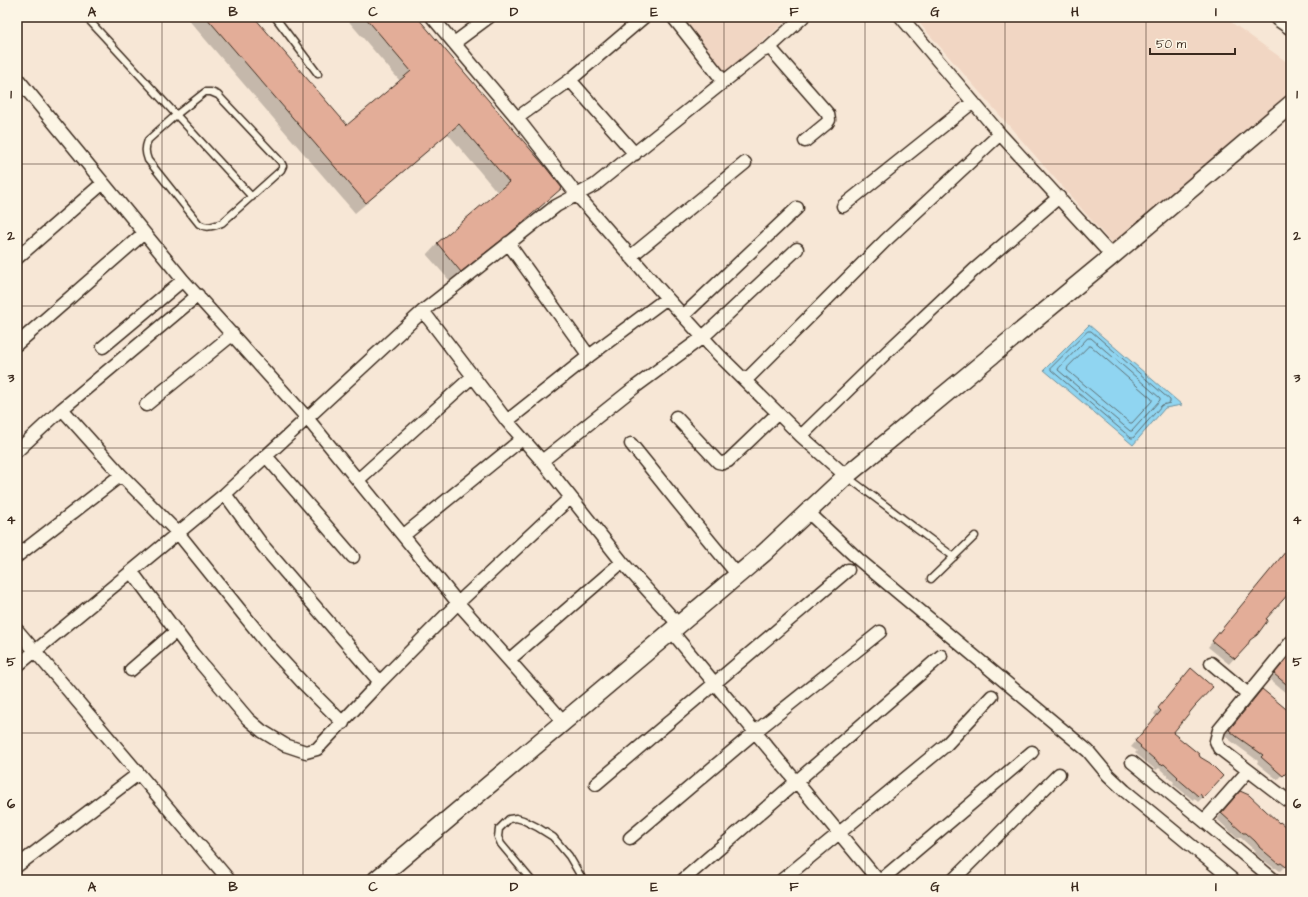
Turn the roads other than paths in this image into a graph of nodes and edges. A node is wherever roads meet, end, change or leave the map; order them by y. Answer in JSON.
{"nodes":[{"id":1,"x":86,"y":17,"type":"edge"},
{"id":2,"x":275,"y":17,"type":"edge"},
{"id":3,"x":432,"y":17,"type":"edge"},
{"id":4,"x":489,"y":17,"type":"edge"},
{"id":5,"x":644,"y":17,"type":"edge"},
{"id":6,"x":673,"y":17,"type":"edge"},
{"id":7,"x":803,"y":17,"type":"edge"},
{"id":8,"x":901,"y":17,"type":"edge"},
{"id":9,"x":1278,"y":17,"type":"edge"},
{"id":10,"x":1291,"y":26,"type":"edge"},
{"id":11,"x":454,"y":43,"type":"junction"},
{"id":12,"x":768,"y":49,"type":"junction"},
{"id":13,"x":318,"y":74,"type":"dead end"},
{"id":14,"x":17,"y":78,"type":"edge"},
{"id":15,"x":570,"y":80,"type":"junction"},
{"id":16,"x":724,"y":82,"type":"junction"},
{"id":17,"x":973,"y":102,"type":"junction"},
{"id":18,"x":1291,"y":104,"type":"edge"},
{"id":19,"x":176,"y":115,"type":"junction"},
{"id":20,"x":517,"y":118,"type":"junction"},
{"id":21,"x":1000,"y":134,"type":"junction"},
{"id":22,"x":806,"y":141,"type":"dead end"},
{"id":23,"x":634,"y":154,"type":"junction"},
{"id":24,"x":745,"y":163,"type":"dead end"},
{"id":25,"x":103,"y":183,"type":"junction"},
{"id":26,"x":576,"y":195,"type":"junction"},
{"id":27,"x":252,"y":197,"type":"junction"},
{"id":28,"x":1059,"y":198,"type":"junction"},
{"id":29,"x":843,"y":206,"type":"dead end"},
{"id":30,"x":797,"y":208,"type":"dead end"},
{"id":31,"x":144,"y":232,"type":"junction"},
{"id":32,"x":508,"y":243,"type":"junction"},
{"id":33,"x":797,"y":249,"type":"dead end"},
{"id":34,"x":1112,"y":256,"type":"junction"},
{"id":35,"x":630,"y":257,"type":"junction"},
{"id":36,"x":17,"y":258,"type":"edge"},
{"id":37,"x":183,"y":280,"type":"junction"},
{"id":38,"x":198,"y":295,"type":"junction"},
{"id":39,"x":667,"y":298,"type":"junction"},
{"id":40,"x":424,"y":311,"type":"junction"},
{"id":41,"x":684,"y":315,"type":"junction"},
{"id":42,"x":233,"y":334,"type":"junction"},
{"id":43,"x":703,"y":336,"type":"junction"},
{"id":44,"x":17,"y":344,"type":"edge"},
{"id":45,"x":103,"y":347,"type":"dead end"},
{"id":46,"x":589,"y":356,"type":"junction"},
{"id":47,"x":474,"y":376,"type":"junction"},
{"id":48,"x":746,"y":380,"type":"junction"},
{"id":49,"x":146,"y":405,"type":"dead end"},
{"id":50,"x":62,"y":409,"type":"junction"},
{"id":51,"x":778,"y":413,"type":"junction"},
{"id":52,"x":676,"y":417,"type":"dead end"},
{"id":53,"x":307,"y":418,"type":"junction"},
{"id":54,"x":507,"y":421,"type":"junction"},
{"id":55,"x":801,"y":436,"type":"junction"},
{"id":56,"x":522,"y":439,"type":"junction"},
{"id":57,"x":631,"y":444,"type":"dead end"},
{"id":58,"x":17,"y":451,"type":"edge"},
{"id":59,"x":266,"y":456,"type":"junction"},
{"id":60,"x":542,"y":461,"type":"junction"},
{"id":61,"x":121,"y":475,"type":"junction"},
{"id":62,"x":846,"y":476,"type":"junction"},
{"id":63,"x":359,"y":480,"type":"junction"},
{"id":64,"x":225,"y":494,"type":"junction"},
{"id":65,"x":570,"y":498,"type":"junction"},
{"id":66,"x":808,"y":512,"type":"junction"},
{"id":67,"x":178,"y":533,"type":"junction"},
{"id":68,"x":404,"y":535,"type":"junction"},
{"id":69,"x":975,"y":536,"type":"dead end"},
{"id":70,"x":17,"y":556,"type":"edge"},
{"id":71,"x":353,"y":557,"type":"dead end"},
{"id":72,"x":954,"y":557,"type":"junction"},
{"id":73,"x":622,"y":562,"type":"junction"},
{"id":74,"x":848,"y":570,"type":"dead end"},
{"id":75,"x":132,"y":572,"type":"junction"},
{"id":76,"x":738,"y":575,"type":"junction"},
{"id":77,"x":931,"y":579,"type":"dead end"},
{"id":78,"x":458,"y":603,"type":"junction"},
{"id":79,"x":676,"y":628,"type":"junction"},
{"id":80,"x":17,"y":630,"type":"edge"},
{"id":81,"x":176,"y":631,"type":"junction"},
{"id":82,"x":880,"y":632,"type":"dead end"},
{"id":83,"x":1291,"y":642,"type":"edge"},
{"id":84,"x":35,"y":651,"type":"junction"},
{"id":85,"x":941,"y":656,"type":"dead end"},
{"id":86,"x":510,"y":659,"type":"junction"},
{"id":87,"x":1211,"y":663,"type":"dead end"},
{"id":88,"x":17,"y":666,"type":"edge"},
{"id":89,"x":131,"y":670,"type":"dead end"},
{"id":90,"x":380,"y":682,"type":"junction"},
{"id":91,"x":714,"y":683,"type":"junction"},
{"id":92,"x":1248,"y":694,"type":"junction"},
{"id":93,"x":992,"y":696,"type":"dead end"},
{"id":94,"x":564,"y":722,"type":"junction"},
{"id":95,"x":343,"y":723,"type":"junction"},
{"id":96,"x":755,"y":732,"type":"junction"},
{"id":97,"x":1032,"y":752,"type":"dead end"},
{"id":98,"x":1132,"y":762,"type":"dead end"},
{"id":99,"x":1248,"y":771,"type":"junction"},
{"id":100,"x":138,"y":774,"type":"junction"},
{"id":101,"x":1059,"y":774,"type":"dead end"},
{"id":102,"x":797,"y":782,"type":"junction"},
{"id":103,"x":596,"y":784,"type":"dead end"},
{"id":104,"x":1291,"y":801,"type":"edge"},
{"id":105,"x":1204,"y":820,"type":"junction"},
{"id":106,"x":839,"y":833,"type":"junction"},
{"id":107,"x":630,"y":838,"type":"dead end"},
{"id":108,"x":17,"y":866,"type":"edge"},
{"id":109,"x":229,"y":880,"type":"edge"},
{"id":110,"x":376,"y":880,"type":"edge"},
{"id":111,"x":531,"y":880,"type":"edge"},
{"id":112,"x":583,"y":880,"type":"edge"},
{"id":113,"x":683,"y":880,"type":"edge"},
{"id":114,"x":782,"y":880,"type":"edge"},
{"id":115,"x":880,"y":880,"type":"edge"},
{"id":116,"x":953,"y":880,"type":"edge"},
{"id":117,"x":1233,"y":880,"type":"edge"},
{"id":118,"x":1274,"y":880,"type":"edge"}],
"edges":[{"from":1,"to":19,"type":"lane"},
{"from":2,"to":13,"type":"lane"},
{"from":3,"to":11,"type":"street"},
{"from":4,"to":11,"type":"street"},
{"from":5,"to":15,"type":"street"},
{"from":6,"to":16,"type":"street"},
{"from":7,"to":12,"type":"street"},
{"from":8,"to":17,"type":"street"},
{"from":9,"to":10,"type":"street"},
{"from":11,"to":20,"type":"street"},
{"from":12,"to":16,"type":"street"},
{"from":12,"to":22,"type":"street"},
{"from":14,"to":25,"type":"street"},
{"from":15,"to":20,"type":"street"},
{"from":15,"to":23,"type":"street"},
{"from":16,"to":23,"type":"street"},
{"from":17,"to":21,"type":"street"},
{"from":17,"to":29,"type":"street"},
{"from":18,"to":34,"type":"street"},
{"from":19,"to":27,"type":"lane"},
{"from":19,"to":27,"type":"lane"},
{"from":19,"to":27,"type":"lane"},
{"from":20,"to":26,"type":"street"},
{"from":21,"to":28,"type":"street"},
{"from":21,"to":48,"type":"street"},
{"from":23,"to":26,"type":"street"},
{"from":24,"to":35,"type":"street"},
{"from":25,"to":31,"type":"street"},
{"from":25,"to":36,"type":"street"},
{"from":26,"to":32,"type":"street"},
{"from":26,"to":35,"type":"street"},
{"from":28,"to":34,"type":"street"},
{"from":28,"to":55,"type":"street"},
{"from":30,"to":41,"type":"street"},
{"from":31,"to":37,"type":"street"},
{"from":31,"to":44,"type":"street"},
{"from":32,"to":40,"type":"street"},
{"from":32,"to":46,"type":"street"},
{"from":33,"to":43,"type":"street"},
{"from":34,"to":62,"type":"street"},
{"from":35,"to":39,"type":"street"},
{"from":37,"to":38,"type":"street"},
{"from":37,"to":45,"type":"street"},
{"from":38,"to":42,"type":"street"},
{"from":38,"to":50,"type":"street"},
{"from":39,"to":41,"type":"street"},
{"from":39,"to":46,"type":"street"},
{"from":40,"to":47,"type":"street"},
{"from":40,"to":53,"type":"street"},
{"from":41,"to":43,"type":"street"},
{"from":42,"to":49,"type":"street"},
{"from":42,"to":53,"type":"street"},
{"from":43,"to":48,"type":"street"},
{"from":43,"to":60,"type":"street"},
{"from":46,"to":54,"type":"street"},
{"from":47,"to":54,"type":"street"},
{"from":47,"to":63,"type":"street"},
{"from":48,"to":51,"type":"street"},
{"from":50,"to":58,"type":"street"},
{"from":50,"to":61,"type":"street"},
{"from":51,"to":52,"type":"street"},
{"from":51,"to":55,"type":"street"},
{"from":53,"to":59,"type":"street"},
{"from":53,"to":63,"type":"street"},
{"from":54,"to":56,"type":"street"},
{"from":55,"to":62,"type":"street"},
{"from":56,"to":60,"type":"street"},
{"from":56,"to":68,"type":"street"},
{"from":57,"to":76,"type":"street"},
{"from":59,"to":64,"type":"street"},
{"from":59,"to":71,"type":"street"},
{"from":60,"to":65,"type":"street"},
{"from":61,"to":67,"type":"street"},
{"from":61,"to":70,"type":"street"},
{"from":62,"to":66,"type":"street"},
{"from":62,"to":72,"type":"lane"},
{"from":63,"to":68,"type":"street"},
{"from":64,"to":67,"type":"street"},
{"from":64,"to":90,"type":"street"},
{"from":65,"to":73,"type":"street"},
{"from":65,"to":78,"type":"street"},
{"from":66,"to":76,"type":"street"},
{"from":66,"to":117,"type":"street"},
{"from":67,"to":75,"type":"street"},
{"from":67,"to":95,"type":"street"},
{"from":68,"to":78,"type":"street"},
{"from":69,"to":72,"type":"lane"},
{"from":72,"to":77,"type":"lane"},
{"from":73,"to":79,"type":"street"},
{"from":73,"to":86,"type":"street"},
{"from":74,"to":91,"type":"street"},
{"from":75,"to":81,"type":"street"},
{"from":75,"to":84,"type":"street"},
{"from":76,"to":79,"type":"street"},
{"from":78,"to":86,"type":"street"},
{"from":78,"to":90,"type":"street"},
{"from":79,"to":91,"type":"street"},
{"from":79,"to":94,"type":"street"},
{"from":80,"to":84,"type":"street"},
{"from":81,"to":89,"type":"street"},
{"from":81,"to":95,"type":"street"},
{"from":82,"to":96,"type":"street"},
{"from":83,"to":92,"type":"street"},
{"from":84,"to":88,"type":"street"},
{"from":84,"to":100,"type":"street"},
{"from":85,"to":102,"type":"street"},
{"from":86,"to":94,"type":"street"},
{"from":87,"to":92,"type":"street"},
{"from":90,"to":95,"type":"street"},
{"from":91,"to":96,"type":"street"},
{"from":91,"to":103,"type":"street"},
{"from":92,"to":99,"type":"street"},
{"from":93,"to":106,"type":"street"},
{"from":94,"to":110,"type":"street"},
{"from":96,"to":102,"type":"street"},
{"from":96,"to":107,"type":"street"},
{"from":97,"to":115,"type":"street"},
{"from":98,"to":105,"type":"street"},
{"from":99,"to":104,"type":"street"},
{"from":99,"to":105,"type":"street"},
{"from":100,"to":108,"type":"street"},
{"from":100,"to":109,"type":"street"},
{"from":101,"to":116,"type":"street"},
{"from":102,"to":106,"type":"street"},
{"from":102,"to":113,"type":"street"},
{"from":105,"to":118,"type":"street"},
{"from":106,"to":114,"type":"street"},
{"from":106,"to":115,"type":"street"},
{"from":111,"to":112,"type":"lane"}]}
